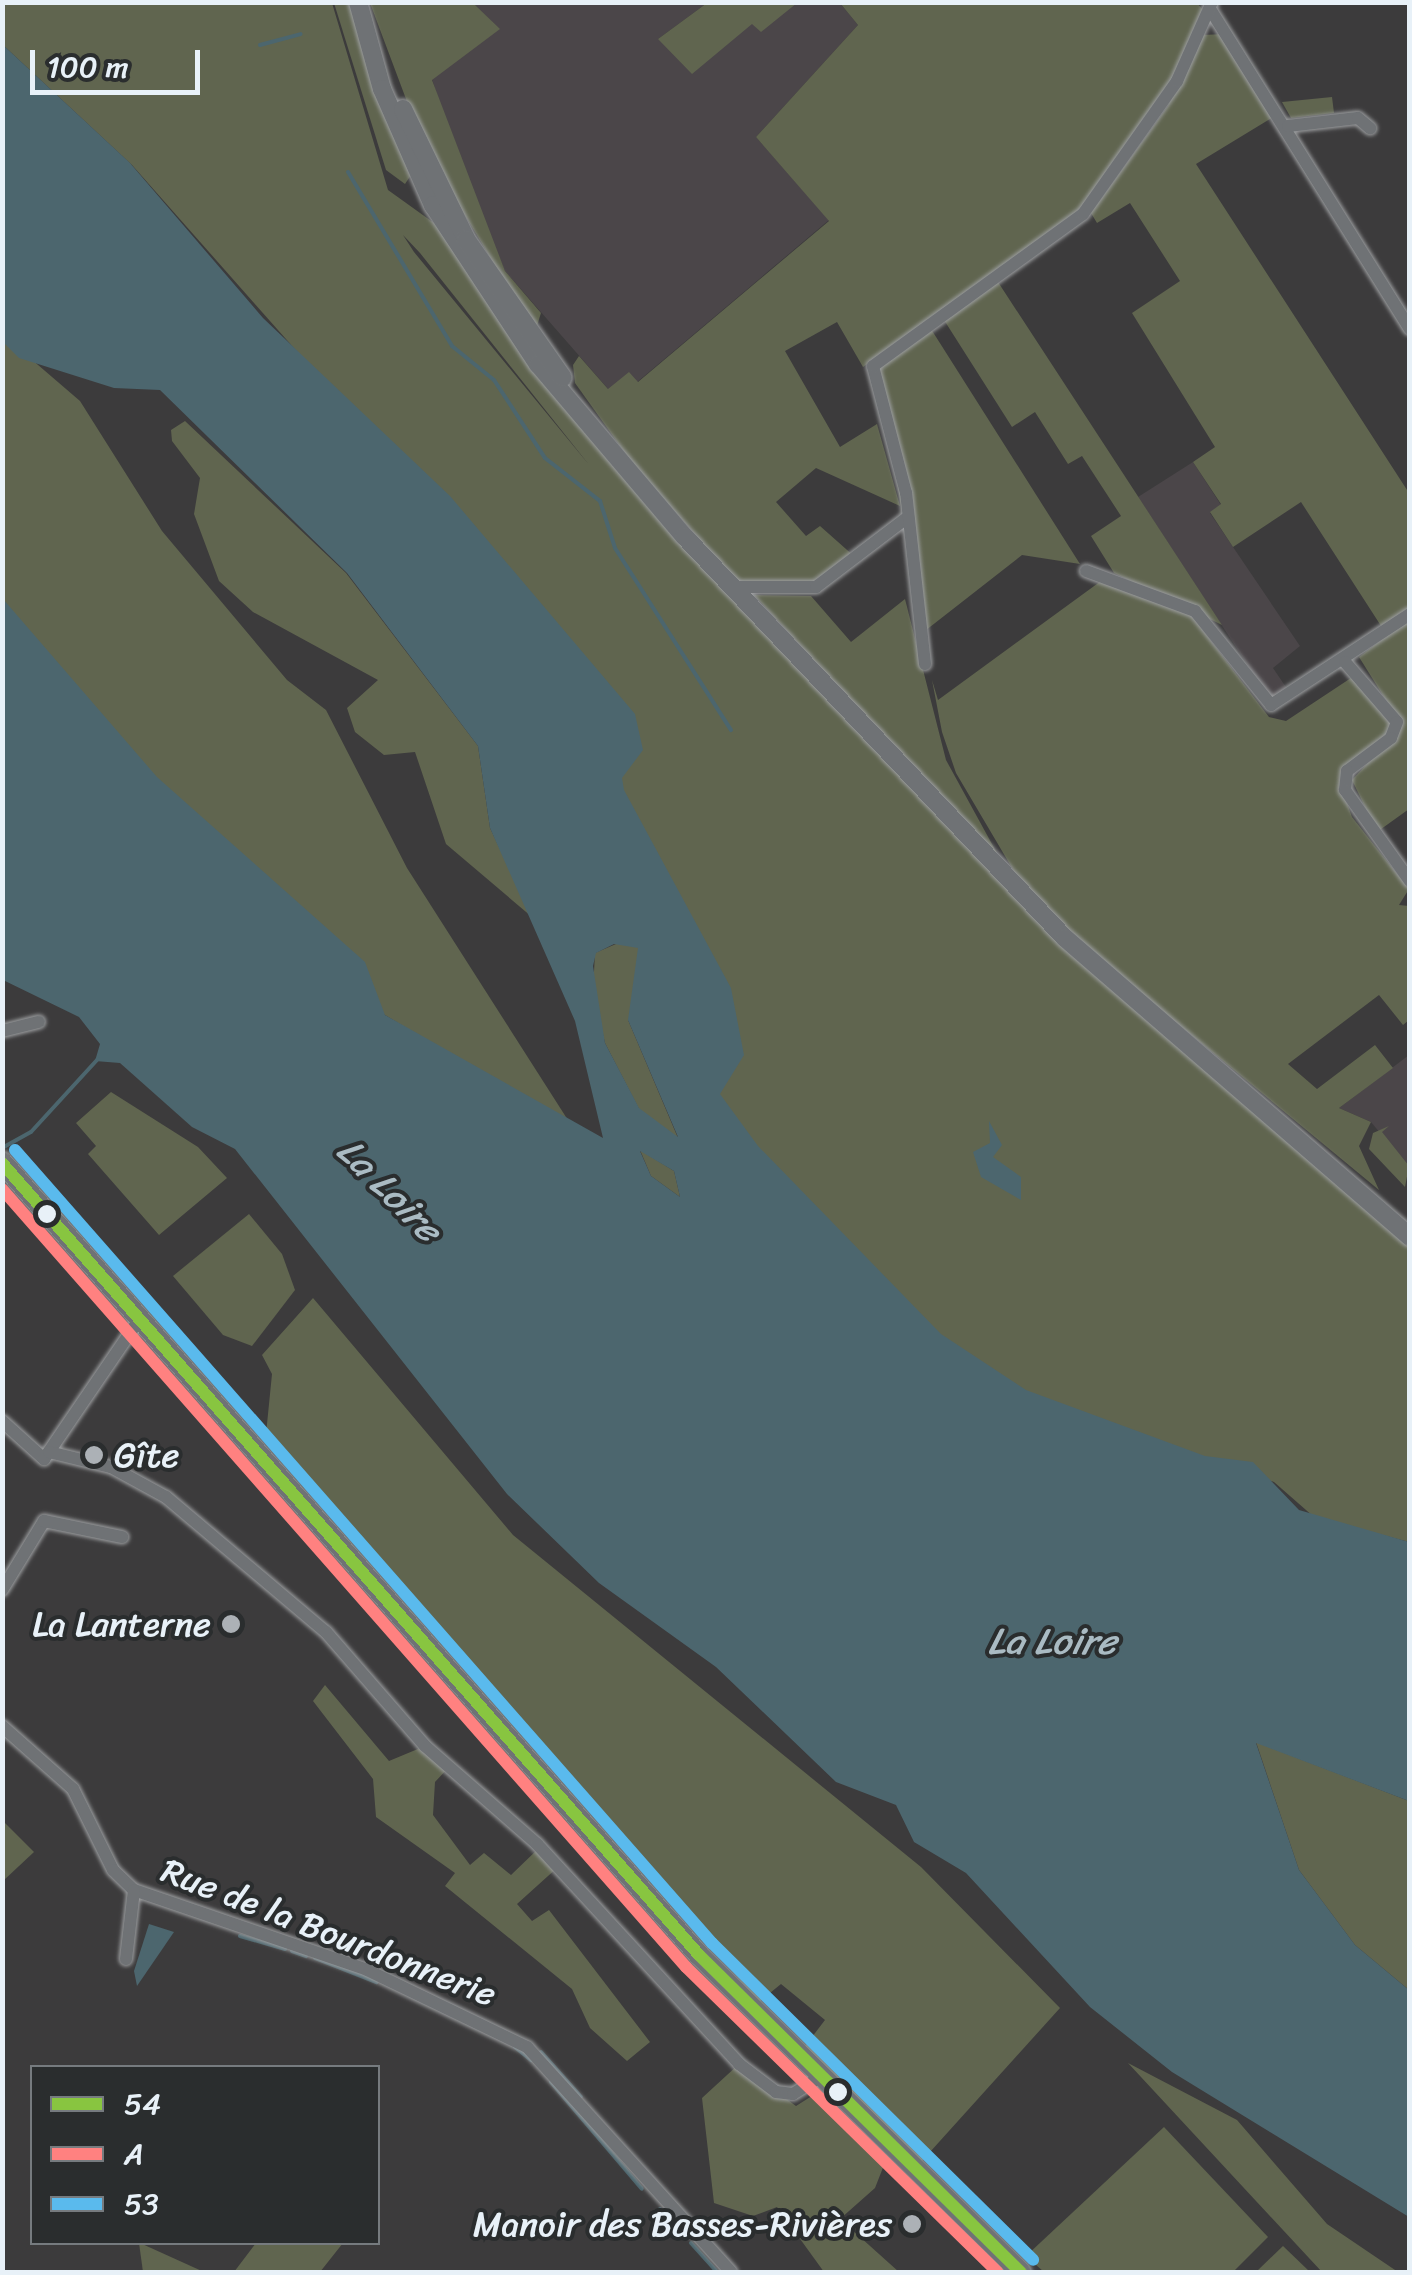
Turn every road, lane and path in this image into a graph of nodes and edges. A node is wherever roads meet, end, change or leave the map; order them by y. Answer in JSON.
{"nodes":[{"id":1,"x":362,"y":2,"type":"edge"},
{"id":2,"x":1211,"y":6,"type":"edge"},
{"id":3,"x":1288,"y":126,"type":"junction"},
{"id":4,"x":1370,"y":128,"type":"dead end"},
{"id":5,"x":1410,"y":329,"type":"edge"},
{"id":6,"x":908,"y":517,"type":"junction"},
{"id":7,"x":1086,"y":571,"type":"dead end"},
{"id":8,"x":732,"y":587,"type":"junction"},
{"id":9,"x":1410,"y":614,"type":"edge"},
{"id":10,"x":1345,"y":662,"type":"junction"},
{"id":11,"x":924,"y":664,"type":"dead end"},
{"id":12,"x":1410,"y":881,"type":"edge"},
{"id":13,"x":39,"y":1022,"type":"dead end"},
{"id":14,"x":2,"y":1030,"type":"edge"},
{"id":15,"x":6,"y":1166,"type":"edge"},
{"id":16,"x":1354,"y":1181,"type":"junction"},
{"id":17,"x":1410,"y":1224,"type":"edge"},
{"id":18,"x":1410,"y":1237,"type":"edge"},
{"id":19,"x":146,"y":1322,"type":"junction"},
{"id":20,"x":2,"y":1422,"type":"edge"},
{"id":21,"x":46,"y":1456,"type":"junction"},
{"id":22,"x":122,"y":1537,"type":"dead end"},
{"id":23,"x":2,"y":1590,"type":"edge"},
{"id":24,"x":2,"y":1726,"type":"edge"},
{"id":25,"x":134,"y":1890,"type":"junction"},
{"id":26,"x":126,"y":1959,"type":"dead end"},
{"id":27,"x":816,"y":2079,"type":"junction"},
{"id":28,"x":731,"y":2272,"type":"edge"},
{"id":29,"x":1021,"y":2272,"type":"edge"}],
"edges":[{"from":1,"to":8,"type":"main road"},
{"from":2,"to":3,"type":"street"},
{"from":2,"to":6,"type":"street"},
{"from":3,"to":4,"type":"street"},
{"from":3,"to":5,"type":"street"},
{"from":6,"to":8,"type":"street"},
{"from":6,"to":11,"type":"street"},
{"from":7,"to":10,"type":"street"},
{"from":8,"to":16,"type":"main road"},
{"from":9,"to":10,"type":"street"},
{"from":10,"to":12,"type":"street"},
{"from":13,"to":14,"type":"street"},
{"from":15,"to":19,"type":"main road"},
{"from":16,"to":17,"type":"main road"},
{"from":16,"to":18,"type":"main road"},
{"from":19,"to":21,"type":"street"},
{"from":19,"to":27,"type":"main road"},
{"from":20,"to":21,"type":"street"},
{"from":21,"to":27,"type":"street"},
{"from":22,"to":23,"type":"street"},
{"from":24,"to":25,"type":"street","name":"Rue de la Bourdonnerie"},
{"from":25,"to":26,"type":"street"},
{"from":25,"to":28,"type":"street","name":"Rue de la Bourdonnerie"},
{"from":27,"to":29,"type":"main road"}]}
